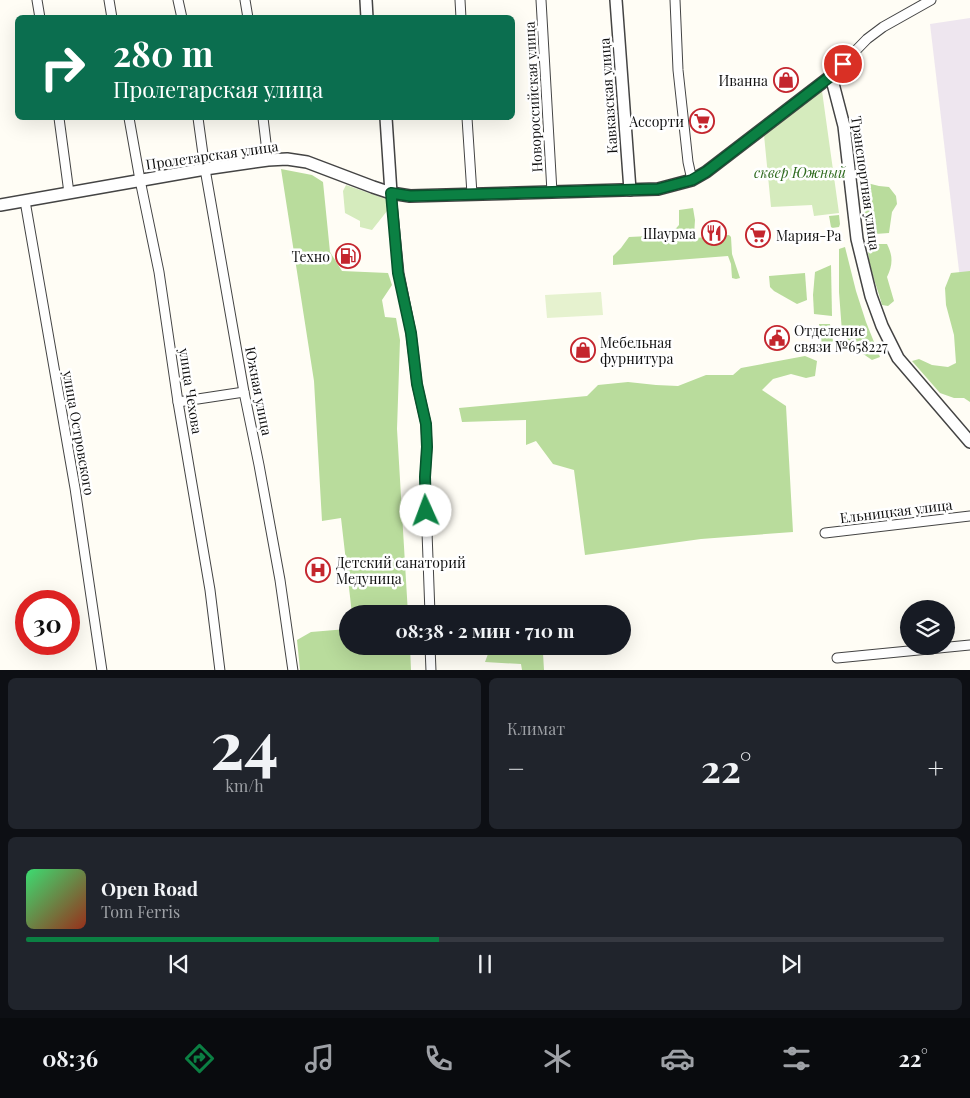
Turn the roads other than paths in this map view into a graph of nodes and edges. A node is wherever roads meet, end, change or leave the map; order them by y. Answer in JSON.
{"nodes":[{"id":1,"x":37,"y":0,"type":"edge"},
{"id":2,"x":109,"y":0,"type":"edge"},
{"id":3,"x":178,"y":0,"type":"edge"},
{"id":4,"x":245,"y":0,"type":"edge"},
{"id":5,"x":366,"y":0,"type":"edge"},
{"id":6,"x":460,"y":0,"type":"edge"},
{"id":7,"x":541,"y":0,"type":"edge"},
{"id":8,"x":616,"y":0,"type":"edge"},
{"id":9,"x":675,"y":0,"type":"edge"},
{"id":10,"x":931,"y":0,"type":"edge"},
{"id":11,"x":40,"y":15,"type":"edge"},
{"id":12,"x":112,"y":15,"type":"edge"},
{"id":13,"x":181,"y":15,"type":"edge"},
{"id":14,"x":248,"y":15,"type":"edge"},
{"id":15,"x":367,"y":15,"type":"edge"},
{"id":16,"x":461,"y":15,"type":"edge"},
{"id":17,"x":831,"y":76,"type":"junction"},
{"id":18,"x":59,"y":120,"type":"edge"},
{"id":19,"x":129,"y":120,"type":"edge"},
{"id":20,"x":198,"y":120,"type":"edge"},
{"id":21,"x":262,"y":120,"type":"edge"},
{"id":22,"x":386,"y":120,"type":"edge"},
{"id":23,"x":467,"y":120,"type":"edge"},
{"id":24,"x":268,"y":160,"type":"junction"},
{"id":25,"x":204,"y":169,"type":"junction"},
{"id":26,"x":140,"y":180,"type":"junction"},
{"id":27,"x":692,"y":180,"type":"junction"},
{"id":28,"x":630,"y":190,"type":"junction"},
{"id":29,"x":552,"y":192,"type":"junction"},
{"id":30,"x":69,"y":193,"type":"junction"},
{"id":31,"x":391,"y":193,"type":"junction"},
{"id":32,"x":472,"y":194,"type":"junction"},
{"id":33,"x":25,"y":201,"type":"junction"},
{"id":34,"x":0,"y":202,"type":"edge"},
{"id":35,"x":244,"y":392,"type":"junction"},
{"id":36,"x":178,"y":402,"type":"junction"},
{"id":37,"x":970,"y":442,"type":"edge"},
{"id":38,"x":970,"y":516,"type":"edge"},
{"id":39,"x":825,"y":533,"type":"dead end"},
{"id":40,"x":430,"y":605,"type":"edge"},
{"id":41,"x":970,"y":645,"type":"edge"},
{"id":42,"x":430,"y":655,"type":"edge"},
{"id":43,"x":837,"y":658,"type":"dead end"},
{"id":44,"x":102,"y":670,"type":"edge"},
{"id":45,"x":220,"y":670,"type":"edge"},
{"id":46,"x":293,"y":670,"type":"edge"},
{"id":47,"x":431,"y":670,"type":"edge"}],
"edges":[{"from":1,"to":11,"type":"street"},
{"from":2,"to":12,"type":"street"},
{"from":3,"to":13,"type":"street"},
{"from":4,"to":14,"type":"street"},
{"from":5,"to":15,"type":"street"},
{"from":6,"to":16,"type":"street"},
{"from":7,"to":29,"type":"street","name":"Новороссийская улица"},
{"from":8,"to":28,"type":"street","name":"Кавказская улица"},
{"from":9,"to":27,"type":"street"},
{"from":10,"to":17,"type":"street","name":"Пролетарская улица"},
{"from":17,"to":27,"type":"street","name":"Пролетарская улица"},
{"from":17,"to":37,"type":"street","name":"Транспортная улица"},
{"from":18,"to":30,"type":"street"},
{"from":19,"to":26,"type":"street","name":"улица Чехова"},
{"from":20,"to":25,"type":"street","name":"Южная улица"},
{"from":21,"to":24,"type":"street"},
{"from":22,"to":31,"type":"street"},
{"from":23,"to":32,"type":"street"},
{"from":24,"to":25,"type":"street","name":"Пролетарская улица"},
{"from":24,"to":31,"type":"street","name":"Пролетарская улица"},
{"from":25,"to":26,"type":"street","name":"Пролетарская улица"},
{"from":25,"to":35,"type":"street","name":"Южная улица"},
{"from":26,"to":30,"type":"street","name":"Пролетарская улица"},
{"from":26,"to":36,"type":"street","name":"улица Чехова"},
{"from":27,"to":28,"type":"street","name":"Пролетарская улица"},
{"from":28,"to":29,"type":"street","name":"Пролетарская улица"},
{"from":29,"to":32,"type":"street","name":"Пролетарская улица"},
{"from":30,"to":33,"type":"street","name":"Пролетарская улица"},
{"from":31,"to":32,"type":"street","name":"Пролетарская улица"},
{"from":31,"to":40,"type":"street"},
{"from":33,"to":34,"type":"street","name":"Пролетарская улица"},
{"from":33,"to":44,"type":"street","name":"улица Островского"},
{"from":35,"to":36,"type":"street"},
{"from":35,"to":46,"type":"street","name":"Южная улица"},
{"from":36,"to":45,"type":"street","name":"улица Чехова"},
{"from":38,"to":39,"type":"street","name":"Ельницкая улица"},
{"from":41,"to":43,"type":"street"},
{"from":42,"to":47,"type":"street"}]}
